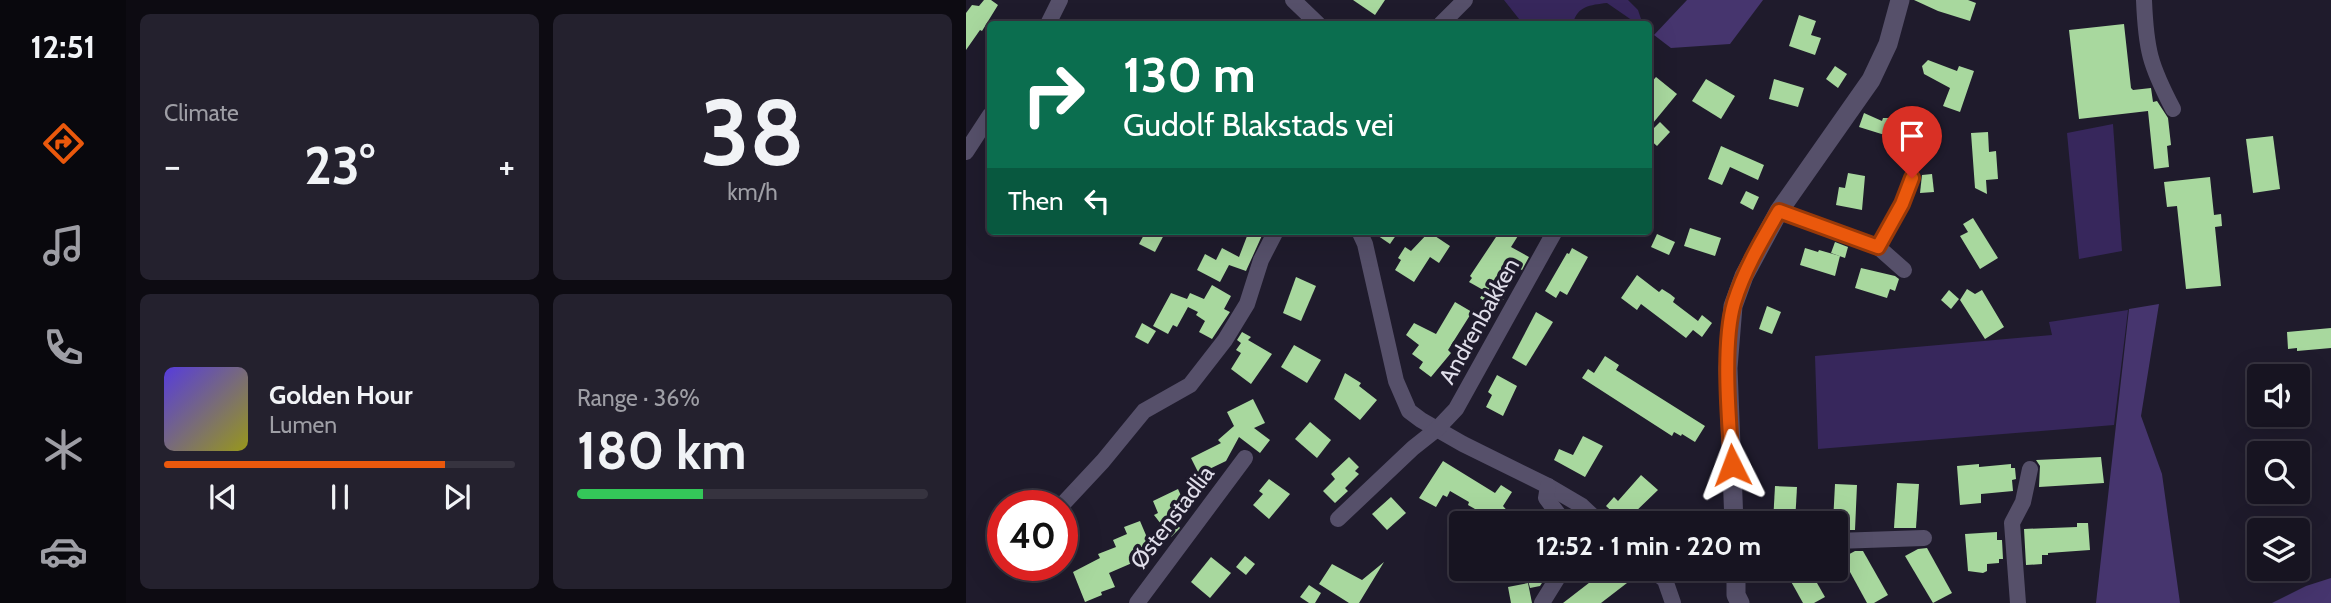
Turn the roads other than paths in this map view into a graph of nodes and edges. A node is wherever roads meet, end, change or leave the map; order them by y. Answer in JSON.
{"nodes":[{"id":1,"x":1060,"y":0,"type":"edge"},
{"id":2,"x":1293,"y":0,"type":"edge"},
{"id":3,"x":1465,"y":0,"type":"edge"},
{"id":4,"x":1900,"y":0,"type":"edge"},
{"id":5,"x":2144,"y":0,"type":"edge"},
{"id":6,"x":1050,"y":21,"type":"edge"},
{"id":7,"x":1315,"y":21,"type":"edge"},
{"id":8,"x":1444,"y":21,"type":"edge"},
{"id":9,"x":2173,"y":109,"type":"dead end"},
{"id":10,"x":987,"y":120,"type":"edge"},
{"id":11,"x":966,"y":152,"type":"edge"},
{"id":12,"x":1912,"y":178,"type":"dead end"},
{"id":13,"x":1779,"y":211,"type":"junction"},
{"id":14,"x":1274,"y":235,"type":"edge"},
{"id":15,"x":1361,"y":235,"type":"edge"},
{"id":16,"x":1553,"y":235,"type":"edge"},
{"id":17,"x":1878,"y":247,"type":"junction"},
{"id":18,"x":1904,"y":270,"type":"dead end"},
{"id":19,"x":1437,"y":429,"type":"junction"},
{"id":20,"x":1245,"y":458,"type":"dead end"},
{"id":21,"x":2030,"y":469,"type":"dead end"},
{"id":22,"x":1548,"y":486,"type":"junction"},
{"id":23,"x":1076,"y":490,"type":"edge"},
{"id":24,"x":1556,"y":511,"type":"edge"},
{"id":25,"x":1587,"y":511,"type":"edge"},
{"id":26,"x":1734,"y":511,"type":"edge"},
{"id":27,"x":1338,"y":519,"type":"dead end"},
{"id":28,"x":1924,"y":538,"type":"dead end"},
{"id":29,"x":1848,"y":541,"type":"edge"},
{"id":30,"x":1556,"y":581,"type":"edge"},
{"id":31,"x":1665,"y":581,"type":"edge"},
{"id":32,"x":1735,"y":581,"type":"edge"},
{"id":33,"x":1735,"y":600,"type":"edge"},
{"id":34,"x":1137,"y":603,"type":"edge"},
{"id":35,"x":1542,"y":603,"type":"edge"},
{"id":36,"x":1673,"y":603,"type":"edge"},
{"id":37,"x":2018,"y":603,"type":"edge"}],
"edges":[{"from":1,"to":6,"type":"street"},
{"from":2,"to":7,"type":"street"},
{"from":3,"to":8,"type":"street"},
{"from":4,"to":13,"type":"street"},
{"from":5,"to":9,"type":"street"},
{"from":10,"to":11,"type":"street"},
{"from":12,"to":17,"type":"street"},
{"from":13,"to":17,"type":"street"},
{"from":13,"to":26,"type":"street"},
{"from":14,"to":23,"type":"street"},
{"from":15,"to":19,"type":"street"},
{"from":16,"to":19,"type":"street","name":"Andrenbakken"},
{"from":17,"to":18,"type":"street"},
{"from":19,"to":22,"type":"street"},
{"from":19,"to":27,"type":"street","name":"Andrenbakken"},
{"from":20,"to":34,"type":"street","name":"Østenstadlia"},
{"from":21,"to":37,"type":"street"},
{"from":22,"to":24,"type":"street"},
{"from":22,"to":25,"type":"street"},
{"from":28,"to":29,"type":"street"},
{"from":30,"to":35,"type":"street"},
{"from":31,"to":36,"type":"street"},
{"from":32,"to":33,"type":"street"}]}
